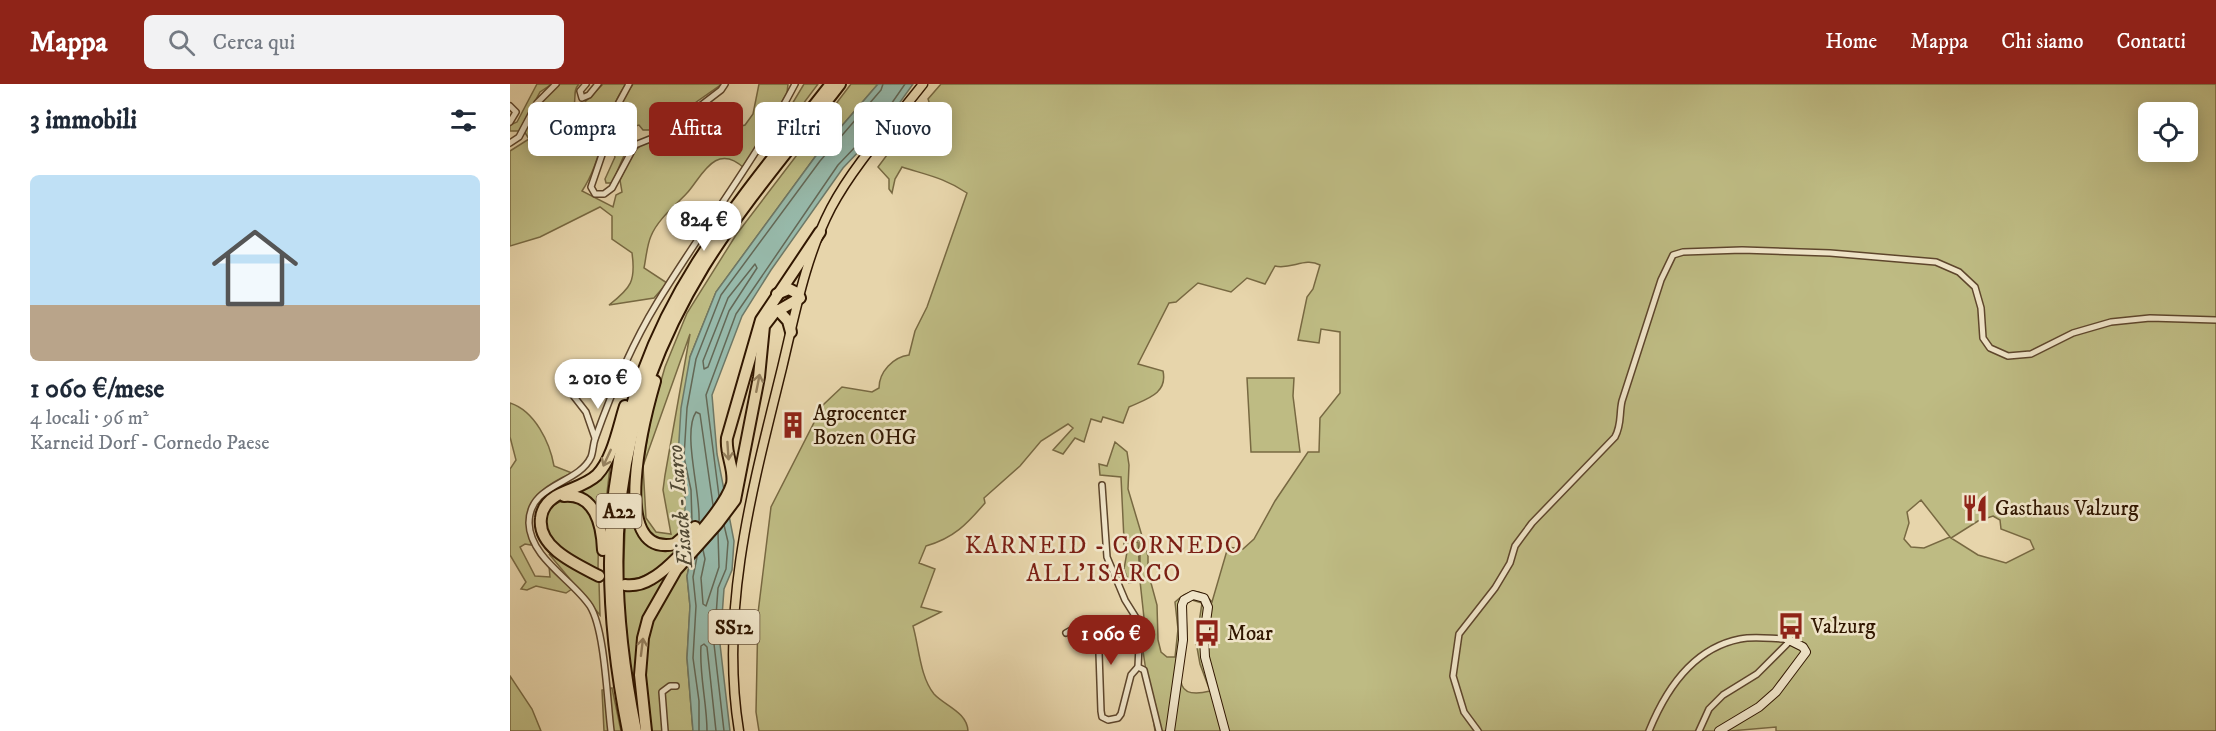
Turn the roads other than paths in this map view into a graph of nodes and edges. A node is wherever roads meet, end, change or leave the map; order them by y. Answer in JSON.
{"nodes":[{"id":1,"x":556,"y":84,"type":"edge"},
{"id":2,"x":586,"y":84,"type":"edge"},
{"id":3,"x":598,"y":84,"type":"edge"},
{"id":4,"x":629,"y":84,"type":"edge"},
{"id":5,"x":725,"y":84,"type":"edge"},
{"id":6,"x":795,"y":84,"type":"edge"},
{"id":7,"x":831,"y":84,"type":"edge"},
{"id":8,"x":840,"y":84,"type":"edge"},
{"id":9,"x":923,"y":84,"type":"edge"},
{"id":10,"x":510,"y":106,"type":"edge"},
{"id":11,"x":510,"y":122,"type":"edge"},
{"id":12,"x":510,"y":143,"type":"edge"},
{"id":13,"x":820,"y":232,"type":"junction"},
{"id":14,"x":777,"y":294,"type":"junction"},
{"id":15,"x":800,"y":298,"type":"junction"},
{"id":16,"x":684,"y":300,"type":"junction"},
{"id":17,"x":778,"y":310,"type":"junction"},
{"id":18,"x":2216,"y":320,"type":"edge"},
{"id":19,"x":791,"y":332,"type":"junction"},
{"id":20,"x":653,"y":346,"type":"junction"},
{"id":21,"x":572,"y":394,"type":"dead end"},
{"id":22,"x":595,"y":440,"type":"junction"},
{"id":23,"x":1102,"y":485,"type":"dead end"},
{"id":24,"x":732,"y":496,"type":"junction"},
{"id":25,"x":555,"y":497,"type":"junction"},
{"id":26,"x":723,"y":509,"type":"junction"},
{"id":27,"x":599,"y":576,"type":"dead end"},
{"id":28,"x":625,"y":585,"type":"dead end"},
{"id":29,"x":610,"y":619,"type":"junction"},
{"id":30,"x":1066,"y":633,"type":"dead end"},
{"id":31,"x":1789,"y":640,"type":"junction"},
{"id":32,"x":1138,"y":667,"type":"junction"},
{"id":33,"x":676,"y":686,"type":"dead end"},
{"id":34,"x":1650,"y":729,"type":"edge"},
{"id":35,"x":610,"y":731,"type":"edge"},
{"id":36,"x":628,"y":731,"type":"edge"},
{"id":37,"x":636,"y":731,"type":"edge"},
{"id":38,"x":646,"y":731,"type":"edge"},
{"id":39,"x":665,"y":731,"type":"edge"},
{"id":40,"x":739,"y":731,"type":"edge"},
{"id":41,"x":1159,"y":731,"type":"edge"},
{"id":42,"x":1170,"y":731,"type":"edge"},
{"id":43,"x":1225,"y":731,"type":"edge"},
{"id":44,"x":1478,"y":731,"type":"edge"},
{"id":45,"x":1699,"y":731,"type":"edge"},
{"id":46,"x":1719,"y":731,"type":"edge"}],
"edges":[{"from":1,"to":12,"type":"street"},
{"from":2,"to":3,"type":"street"},
{"from":4,"to":5,"type":"street"},
{"from":6,"to":22,"type":"street"},
{"from":7,"to":20,"type":"highway","number":"A22"},
{"from":8,"to":16,"type":"highway","number":"A22"},
{"from":9,"to":13,"type":"main road","number":"SS12"},
{"from":10,"to":11,"type":"street"},
{"from":13,"to":14,"type":"highway"},
{"from":13,"to":15,"type":"main road","number":"SS12"},
{"from":14,"to":15,"type":"highway"},
{"from":14,"to":24,"type":"highway","one_way":true},
{"from":15,"to":17,"type":"highway"},
{"from":15,"to":19,"type":"main road","number":"SS12"},
{"from":16,"to":26,"type":"highway"},
{"from":16,"to":37,"type":"highway","number":"A22"},
{"from":17,"to":19,"type":"highway"},
{"from":24,"to":17,"type":"highway","one_way":true},
{"from":18,"to":44,"type":"street"},
{"from":19,"to":40,"type":"main road","number":"SS12"},
{"from":20,"to":25,"type":"highway","one_way":true},
{"from":20,"to":29,"type":"highway","number":"A22"},
{"from":21,"to":22,"type":"street"},
{"from":22,"to":35,"type":"street"},
{"from":23,"to":32,"type":"street"},
{"from":24,"to":26,"type":"highway"},
{"from":25,"to":27,"type":"highway"},
{"from":25,"to":29,"type":"highway"},
{"from":26,"to":28,"type":"highway"},
{"from":38,"to":26,"type":"highway","one_way":true},
{"from":29,"to":36,"type":"highway","number":"A22"},
{"from":30,"to":32,"type":"street"},
{"from":31,"to":34,"type":"street"},
{"from":31,"to":45,"type":"street"},
{"from":31,"to":46,"type":"street"},
{"from":32,"to":41,"type":"street"},
{"from":33,"to":39,"type":"street"},
{"from":42,"to":43,"type":"street"}]}
